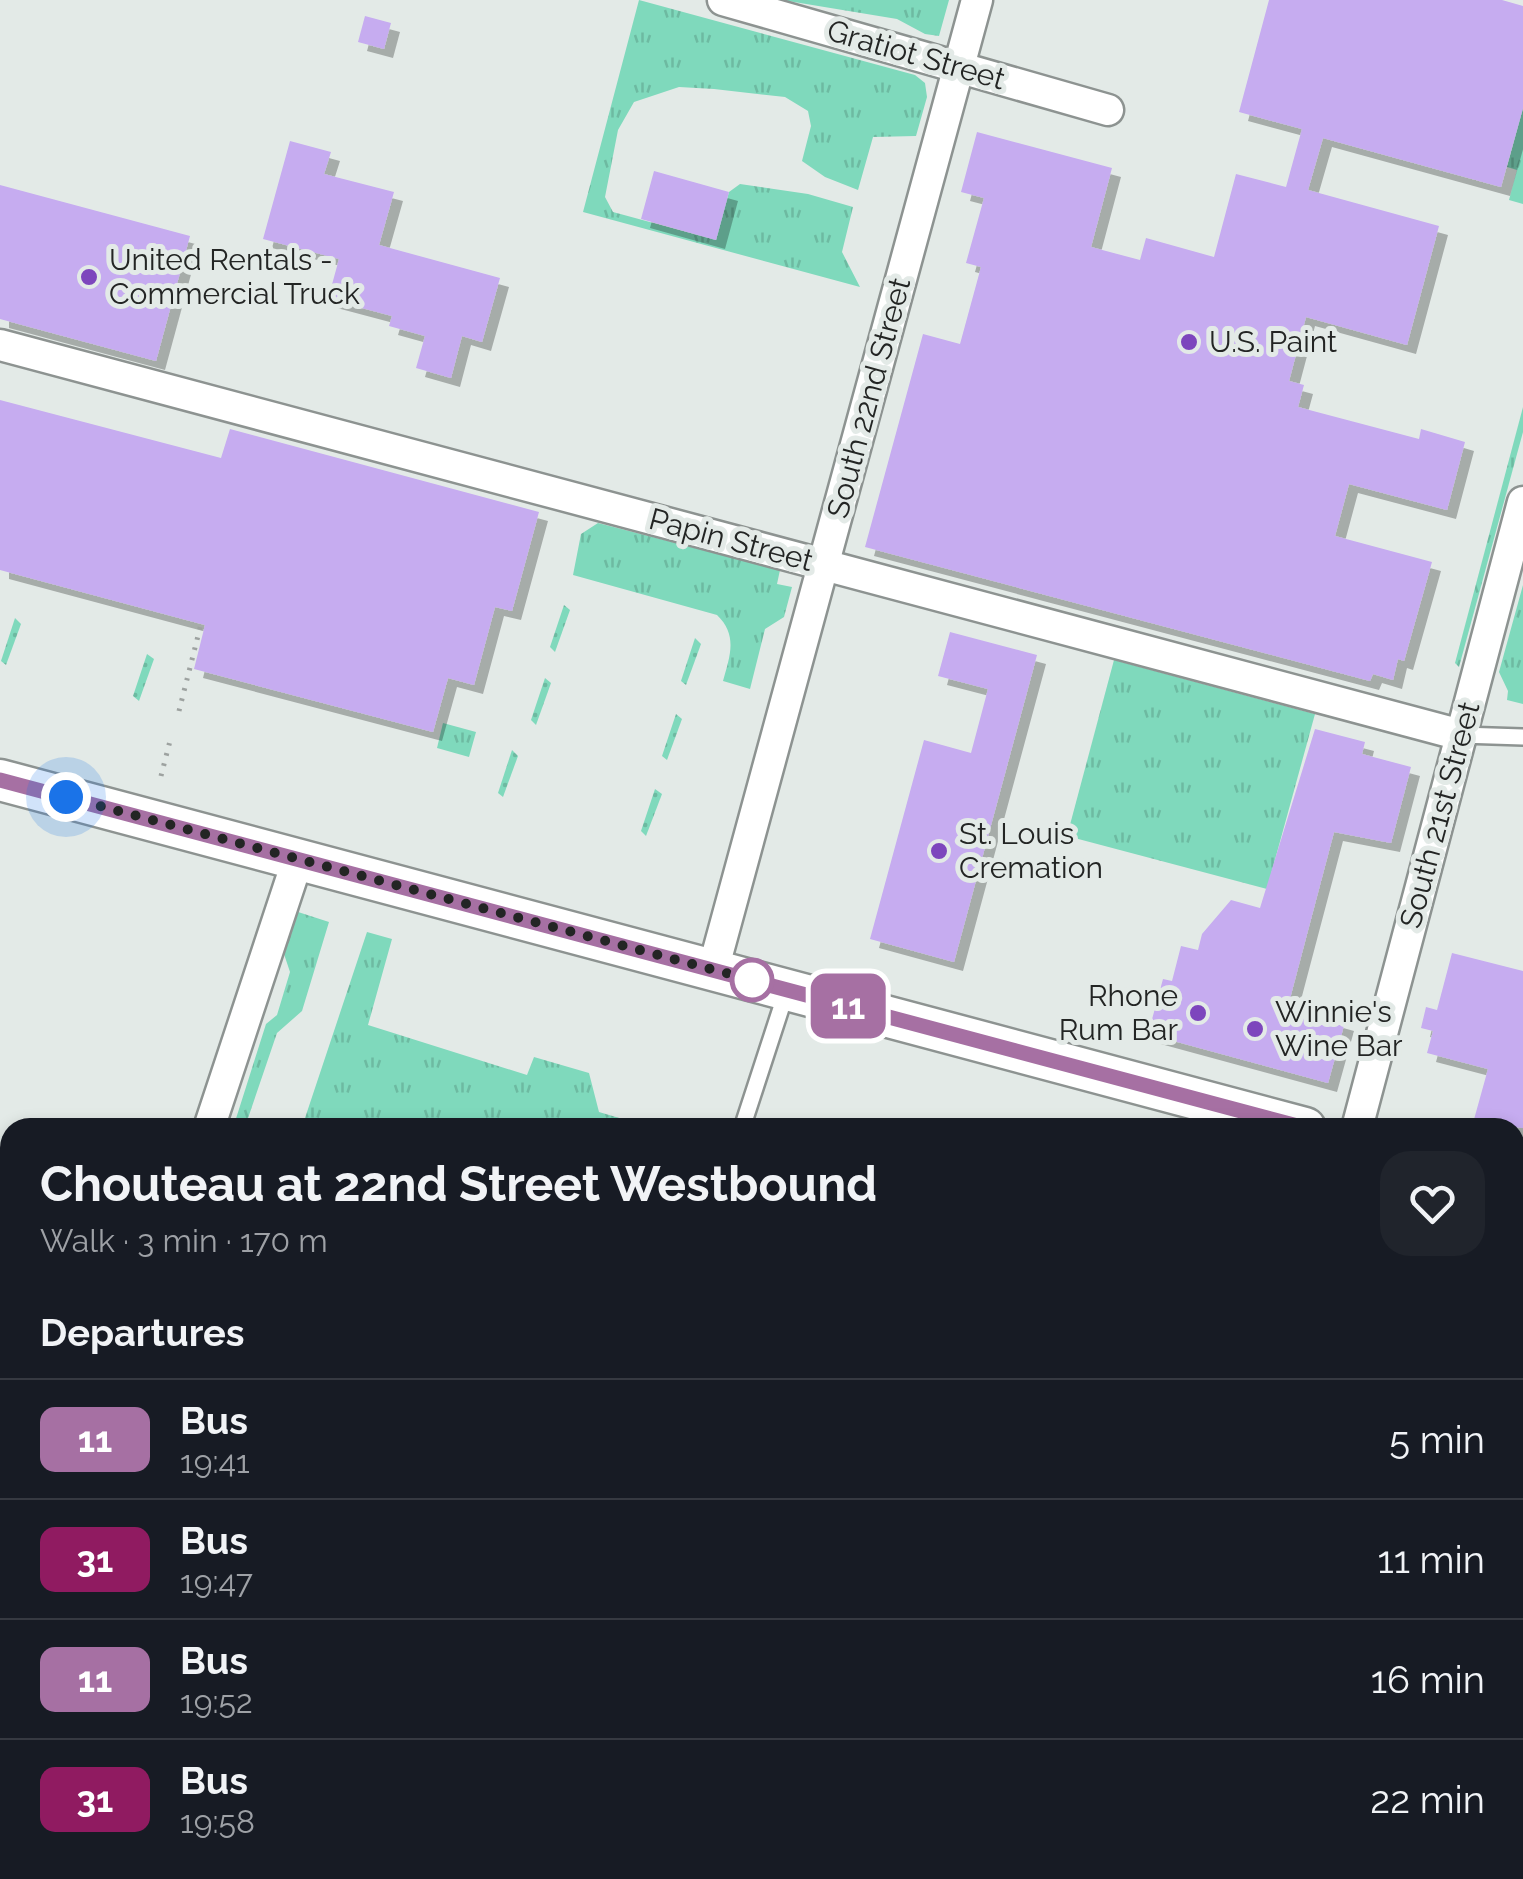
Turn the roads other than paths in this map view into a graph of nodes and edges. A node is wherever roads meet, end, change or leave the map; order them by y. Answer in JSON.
{"nodes":[{"id":1,"x":723,"y":0,"type":"edge"},
{"id":2,"x":977,"y":0,"type":"edge"},
{"id":3,"x":959,"y":67,"type":"junction"},
{"id":4,"x":1108,"y":110,"type":"dead end"},
{"id":5,"x":0,"y":345,"type":"edge"},
{"id":6,"x":1523,"y":502,"type":"edge"},
{"id":7,"x":824,"y":564,"type":"junction"},
{"id":8,"x":1462,"y":735,"type":"junction"},
{"id":9,"x":1523,"y":737,"type":"edge"},
{"id":10,"x":0,"y":780,"type":"edge"},
{"id":11,"x":298,"y":859,"type":"junction"},
{"id":12,"x":714,"y":970,"type":"junction"},
{"id":13,"x":787,"y":990,"type":"junction"},
{"id":14,"x":212,"y":1118,"type":"edge"},
{"id":15,"x":745,"y":1118,"type":"edge"},
{"id":16,"x":1267,"y":1118,"type":"edge"},
{"id":17,"x":1360,"y":1118,"type":"edge"}],
"edges":[{"from":1,"to":3,"type":"street","name":"Gratiot Street"},
{"from":2,"to":3,"type":"street","name":"South 22nd Street"},
{"from":3,"to":4,"type":"street","name":"Gratiot Street"},
{"from":3,"to":7,"type":"street","name":"South 22nd Street"},
{"from":5,"to":7,"type":"street","name":"Papin Street"},
{"from":6,"to":8,"type":"street","name":"South 21st Street"},
{"from":7,"to":8,"type":"street","name":"Papin Street"},
{"from":7,"to":12,"type":"street","name":"South 22nd Street"},
{"from":8,"to":9,"type":"lane"},
{"from":8,"to":17,"type":"street","name":"South 21st Street"},
{"from":10,"to":11,"type":"main road"},
{"from":11,"to":12,"type":"main road"},
{"from":11,"to":14,"type":"street"},
{"from":12,"to":13,"type":"main road"},
{"from":13,"to":15,"type":"lane"},
{"from":13,"to":16,"type":"main road"}]}
